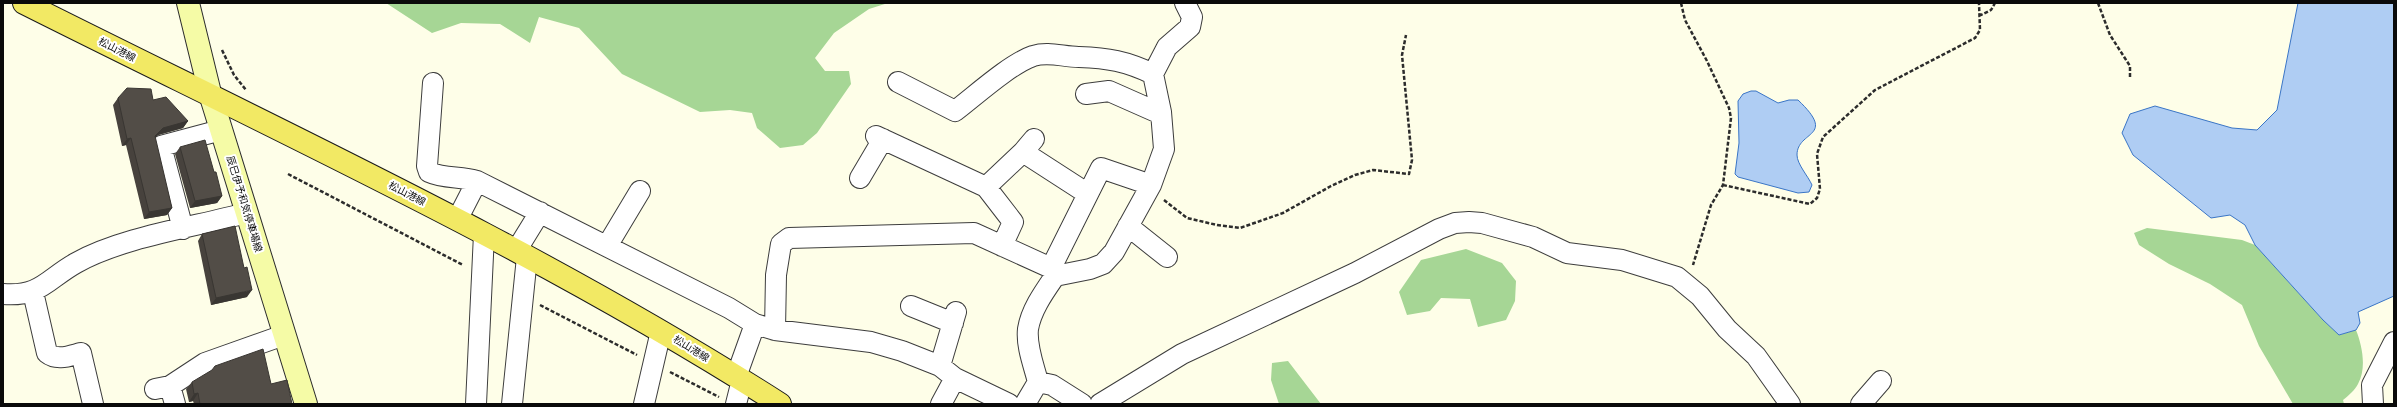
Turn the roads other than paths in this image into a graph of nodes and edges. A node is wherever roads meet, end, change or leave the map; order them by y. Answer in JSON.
{"nodes":[{"id":1,"x":24,"y":3,"type":"edge"},
{"id":2,"x":188,"y":3,"type":"edge"},
{"id":3,"x":1185,"y":3,"type":"edge"},
{"id":4,"x":1153,"y":74,"type":"junction"},
{"id":5,"x":898,"y":82,"type":"dead end"},
{"id":6,"x":433,"y":83,"type":"dead end"},
{"id":7,"x":1086,"y":94,"type":"dead end"},
{"id":8,"x":210,"y":97,"type":"junction"},
{"id":9,"x":1161,"y":114,"type":"junction"},
{"id":10,"x":221,"y":130,"type":"junction"},
{"id":11,"x":860,"y":178,"type":"dead end"},
{"id":12,"x":477,"y":181,"type":"junction"},
{"id":13,"x":1152,"y":185,"type":"junction"},
{"id":14,"x":986,"y":187,"type":"junction"},
{"id":15,"x":640,"y":191,"type":"dead end"},
{"id":16,"x":1088,"y":194,"type":"junction"},
{"id":17,"x":540,"y":212,"type":"junction"},
{"id":18,"x":246,"y":213,"type":"junction"},
{"id":19,"x":456,"y":220,"type":"junction"},
{"id":20,"x":1128,"y":226,"type":"junction"},
{"id":21,"x":183,"y":229,"type":"junction"},
{"id":22,"x":484,"y":234,"type":"junction"},
{"id":23,"x":607,"y":246,"type":"junction"},
{"id":24,"x":1002,"y":246,"type":"junction"},
{"id":25,"x":522,"y":254,"type":"junction"},
{"id":26,"x":1167,"y":257,"type":"dead end"},
{"id":27,"x":1053,"y":272,"type":"junction"},
{"id":28,"x":33,"y":292,"type":"junction"},
{"id":29,"x":3,"y":294,"type":"edge"},
{"id":30,"x":911,"y":306,"type":"dead end"},
{"id":31,"x":755,"y":324,"type":"junction"},
{"id":32,"x":775,"y":330,"type":"junction"},
{"id":33,"x":660,"y":331,"type":"junction"},
{"id":34,"x":284,"y":335,"type":"junction"},
{"id":35,"x":2394,"y":342,"type":"edge"},
{"id":36,"x":948,"y":372,"type":"junction"},
{"id":37,"x":739,"y":379,"type":"junction"},
{"id":38,"x":1881,"y":381,"type":"dead end"},
{"id":39,"x":1038,"y":382,"type":"junction"},
{"id":40,"x":167,"y":393,"type":"edge"},
{"id":41,"x":93,"y":404,"type":"edge"},
{"id":42,"x":306,"y":404,"type":"edge"},
{"id":43,"x":476,"y":404,"type":"edge"},
{"id":44,"x":512,"y":404,"type":"edge"},
{"id":45,"x":644,"y":404,"type":"edge"},
{"id":46,"x":736,"y":404,"type":"edge"},
{"id":47,"x":780,"y":404,"type":"edge"},
{"id":48,"x":941,"y":404,"type":"edge"},
{"id":49,"x":1009,"y":404,"type":"edge"},
{"id":50,"x":1026,"y":404,"type":"edge"},
{"id":51,"x":1082,"y":404,"type":"edge"},
{"id":52,"x":1100,"y":404,"type":"edge"},
{"id":53,"x":1790,"y":404,"type":"edge"},
{"id":54,"x":1861,"y":404,"type":"edge"},
{"id":55,"x":2373,"y":404,"type":"edge"}],
"edges":[{"from":1,"to":8,"type":"main road","name":"松山港線"},
{"from":2,"to":8,"type":"main road","name":"辰巳伊予和気停車場線"},
{"from":3,"to":4,"type":"street"},
{"from":4,"to":5,"type":"street"},
{"from":4,"to":9,"type":"street"},
{"from":6,"to":12,"type":"street"},
{"from":7,"to":9,"type":"street"},
{"from":8,"to":10,"type":"main road","name":"辰巳伊予和気停車場線"},
{"from":8,"to":19,"type":"main road","name":"松山港線"},
{"from":9,"to":13,"type":"street"},
{"from":10,"to":18,"type":"main road","name":"辰巳伊予和気停車場線"},
{"from":10,"to":21,"type":"street"},
{"from":11,"to":14,"type":"street"},
{"from":12,"to":17,"type":"street"},
{"from":12,"to":19,"type":"street"},
{"from":13,"to":16,"type":"street"},
{"from":13,"to":20,"type":"street"},
{"from":14,"to":16,"type":"street"},
{"from":14,"to":24,"type":"street"},
{"from":15,"to":23,"type":"street"},
{"from":16,"to":27,"type":"street"},
{"from":17,"to":23,"type":"street"},
{"from":17,"to":25,"type":"street"},
{"from":18,"to":21,"type":"street"},
{"from":18,"to":34,"type":"main road","name":"辰巳伊予和気停車場線"},
{"from":19,"to":22,"type":"main road","name":"松山港線"},
{"from":20,"to":26,"type":"street"},
{"from":20,"to":27,"type":"street"},
{"from":21,"to":28,"type":"street"},
{"from":22,"to":25,"type":"main road","name":"松山港線"},
{"from":22,"to":43,"type":"street"},
{"from":23,"to":31,"type":"street"},
{"from":24,"to":27,"type":"street"},
{"from":24,"to":32,"type":"street"},
{"from":25,"to":33,"type":"main road","name":"松山港線"},
{"from":25,"to":44,"type":"street"},
{"from":27,"to":39,"type":"street"},
{"from":28,"to":29,"type":"street"},
{"from":28,"to":41,"type":"street"},
{"from":30,"to":36,"type":"street"},
{"from":31,"to":32,"type":"street"},
{"from":31,"to":37,"type":"street"},
{"from":32,"to":36,"type":"street"},
{"from":33,"to":37,"type":"main road","name":"松山港線"},
{"from":33,"to":45,"type":"street"},
{"from":34,"to":40,"type":"street"},
{"from":34,"to":42,"type":"main road","name":"辰巳伊予和気停車場線"},
{"from":35,"to":55,"type":"street"},
{"from":36,"to":48,"type":"street"},
{"from":36,"to":49,"type":"street"},
{"from":37,"to":46,"type":"street"},
{"from":37,"to":47,"type":"main road","name":"松山港線"},
{"from":38,"to":54,"type":"street"},
{"from":39,"to":50,"type":"street"},
{"from":39,"to":51,"type":"street"},
{"from":52,"to":53,"type":"street"}]}
